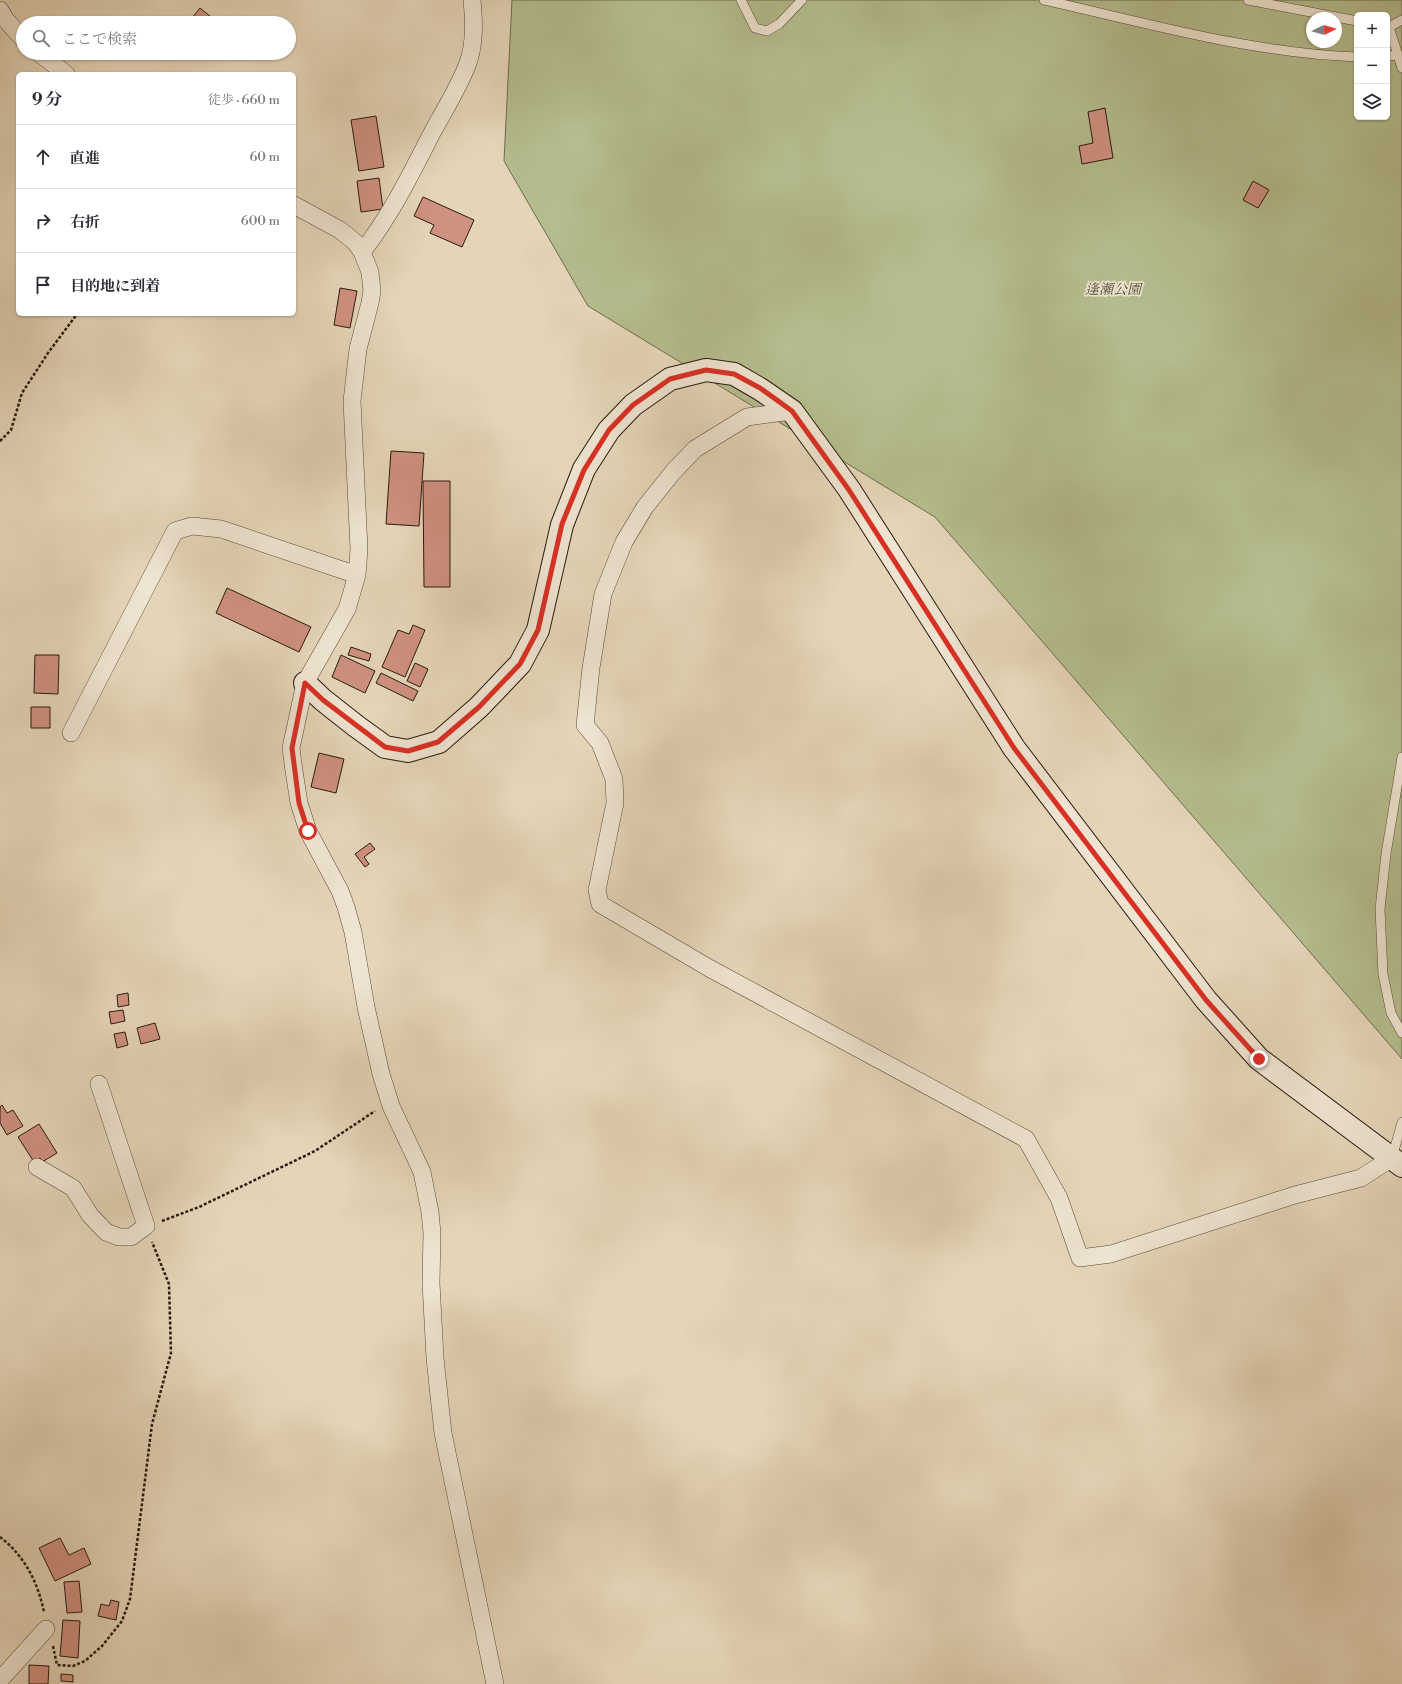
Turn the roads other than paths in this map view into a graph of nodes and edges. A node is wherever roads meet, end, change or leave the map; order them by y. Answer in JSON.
{"nodes":[{"id":1,"x":472,"y":0,"type":"edge"},
{"id":2,"x":741,"y":0,"type":"edge"},
{"id":3,"x":802,"y":0,"type":"edge"},
{"id":4,"x":1044,"y":0,"type":"edge"},
{"id":5,"x":1248,"y":0,"type":"edge"},
{"id":6,"x":2,"y":20,"type":"edge"},
{"id":7,"x":1354,"y":20,"type":"edge"},
{"id":8,"x":1402,"y":20,"type":"edge"},
{"id":9,"x":1390,"y":26,"type":"edge"},
{"id":10,"x":16,"y":33,"type":"edge"},
{"id":11,"x":1390,"y":33,"type":"edge"},
{"id":12,"x":1398,"y":55,"type":"junction"},
{"id":13,"x":1390,"y":56,"type":"edge"},
{"id":14,"x":1354,"y":57,"type":"edge"},
{"id":15,"x":48,"y":60,"type":"edge"},
{"id":16,"x":1402,"y":68,"type":"edge"},
{"id":17,"x":63,"y":72,"type":"edge"},
{"id":18,"x":296,"y":206,"type":"edge"},
{"id":19,"x":362,"y":252,"type":"junction"},
{"id":20,"x":792,"y":411,"type":"junction"},
{"id":21,"x":357,"y":575,"type":"junction"},
{"id":22,"x":305,"y":683,"type":"junction"},
{"id":23,"x":71,"y":733,"type":"dead end"},
{"id":24,"x":1402,"y":757,"type":"edge"},
{"id":25,"x":1402,"y":1033,"type":"edge"},
{"id":26,"x":99,"y":1084,"type":"dead end"},
{"id":27,"x":1402,"y":1122,"type":"edge"},
{"id":28,"x":1397,"y":1162,"type":"edge"},
{"id":29,"x":37,"y":1167,"type":"dead end"},
{"id":30,"x":46,"y":1629,"type":"road end"},
{"id":31,"x":0,"y":1680,"type":"edge"},
{"id":32,"x":495,"y":1684,"type":"edge"}],
"edges":[{"from":1,"to":19,"type":"street"},
{"from":2,"to":3,"type":"lane"},
{"from":4,"to":14,"type":"lane"},
{"from":5,"to":7,"type":"lane"},
{"from":6,"to":10,"type":"street"},
{"from":8,"to":9,"type":"lane"},
{"from":11,"to":12,"type":"lane"},
{"from":12,"to":13,"type":"lane"},
{"from":12,"to":16,"type":"lane"},
{"from":15,"to":17,"type":"street"},
{"from":18,"to":19,"type":"street"},
{"from":19,"to":21,"type":"street"},
{"from":20,"to":22,"type":"street"},
{"from":20,"to":28,"type":"street"},
{"from":20,"to":28,"type":"street"},
{"from":21,"to":22,"type":"street"},
{"from":21,"to":23,"type":"street"},
{"from":22,"to":32,"type":"street"},
{"from":24,"to":25,"type":"lane"},
{"from":26,"to":29,"type":"street"},
{"from":27,"to":28,"type":"lane"},
{"from":30,"to":31,"type":"street"}]}
